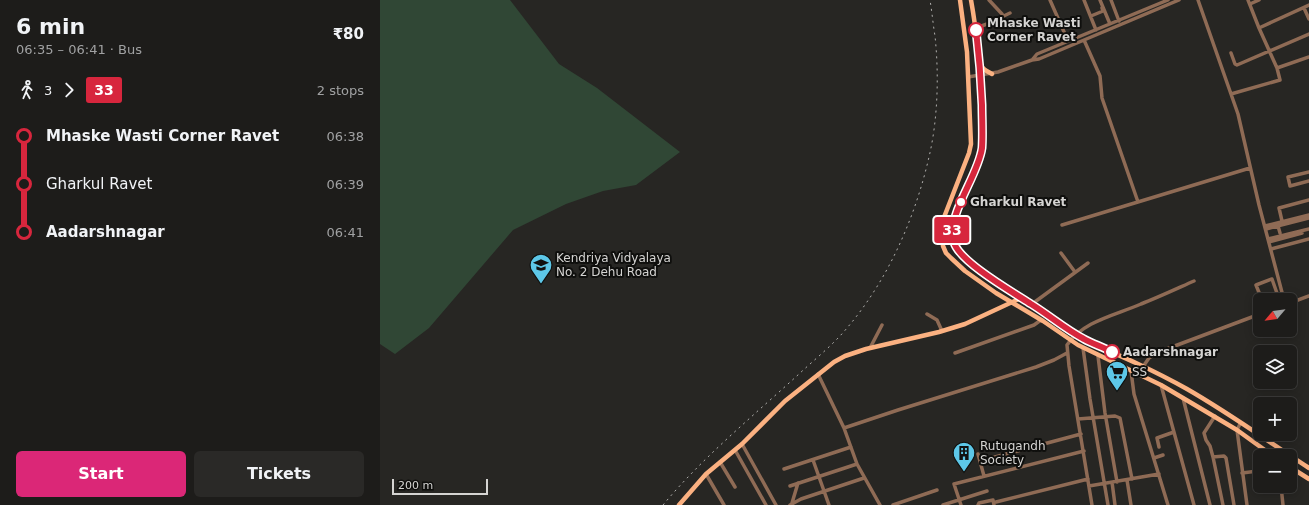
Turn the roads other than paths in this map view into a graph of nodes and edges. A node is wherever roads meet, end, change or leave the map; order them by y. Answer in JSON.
{"nodes":[{"id":1,"x":960,"y":0,"type":"edge"},
{"id":2,"x":971,"y":0,"type":"edge"},
{"id":3,"x":974,"y":0,"type":"edge"},
{"id":4,"x":989,"y":0,"type":"edge"},
{"id":5,"x":1050,"y":0,"type":"edge"},
{"id":6,"x":1084,"y":0,"type":"edge"},
{"id":7,"x":1099,"y":0,"type":"edge"},
{"id":8,"x":1111,"y":0,"type":"edge"},
{"id":9,"x":1168,"y":0,"type":"edge"},
{"id":10,"x":1179,"y":0,"type":"edge"},
{"id":11,"x":1198,"y":0,"type":"edge"},
{"id":12,"x":1259,"y":0,"type":"edge"},
{"id":13,"x":1249,"y":2,"type":"edge"},
{"id":14,"x":1309,"y":5,"type":"edge"},
{"id":15,"x":1304,"y":8,"type":"junction"},
{"id":16,"x":1010,"y":13,"type":"dead end"},
{"id":17,"x":1002,"y":14,"type":"dead end"},
{"id":18,"x":1091,"y":16,"type":"junction"},
{"id":19,"x":1309,"y":19,"type":"edge"},
{"id":20,"x":1119,"y":20,"type":"junction"},
{"id":21,"x":1110,"y":24,"type":"junction"},
{"id":22,"x":976,"y":28,"type":"junction"},
{"id":23,"x":1259,"y":28,"type":"junction"},
{"id":24,"x":1096,"y":30,"type":"junction"},
{"id":25,"x":1309,"y":34,"type":"edge"},
{"id":26,"x":1084,"y":40,"type":"junction"},
{"id":27,"x":1068,"y":41,"type":"junction"},
{"id":28,"x":1270,"y":51,"type":"junction"},
{"id":29,"x":1231,"y":53,"type":"dead end"},
{"id":30,"x":1309,"y":57,"type":"edge"},
{"id":31,"x":1032,"y":60,"type":"junction"},
{"id":32,"x":980,"y":65,"type":"junction"},
{"id":33,"x":1277,"y":68,"type":"junction"},
{"id":34,"x":992,"y":74,"type":"junction"},
{"id":35,"x":981,"y":76,"type":"junction"},
{"id":36,"x":968,"y":77,"type":"junction"},
{"id":37,"x":1231,"y":94,"type":"junction"},
{"id":38,"x":1250,"y":168,"type":"junction"},
{"id":39,"x":1309,"y":172,"type":"edge"},
{"id":40,"x":1309,"y":181,"type":"edge"},
{"id":41,"x":1309,"y":200,"type":"edge"},
{"id":42,"x":1138,"y":202,"type":"junction"},
{"id":43,"x":1309,"y":216,"type":"edge"},
{"id":44,"x":1282,"y":222,"type":"junction"},
{"id":45,"x":1062,"y":225,"type":"dead end"},
{"id":46,"x":1278,"y":226,"type":"junction"},
{"id":47,"x":1265,"y":227,"type":"junction"},
{"id":48,"x":1309,"y":230,"type":"edge"},
{"id":49,"x":1280,"y":233,"type":"dead end"},
{"id":50,"x":1309,"y":239,"type":"edge"},
{"id":51,"x":1278,"y":240,"type":"junction"},
{"id":52,"x":1269,"y":241,"type":"junction"},
{"id":53,"x":1280,"y":247,"type":"junction"},
{"id":54,"x":1271,"y":249,"type":"junction"},
{"id":55,"x":1061,"y":253,"type":"dead end"},
{"id":56,"x":1088,"y":263,"type":"dead end"},
{"id":57,"x":1075,"y":272,"type":"junction"},
{"id":58,"x":1194,"y":281,"type":"dead end"},
{"id":59,"x":1259,"y":293,"type":"edge"},
{"id":60,"x":1277,"y":293,"type":"edge"},
{"id":61,"x":1282,"y":293,"type":"edge"},
{"id":62,"x":1309,"y":296,"type":"edge"},
{"id":63,"x":1021,"y":298,"type":"junction"},
{"id":64,"x":1297,"y":300,"type":"edge"},
{"id":65,"x":1012,"y":303,"type":"junction"},
{"id":66,"x":1032,"y":304,"type":"junction"},
{"id":67,"x":927,"y":314,"type":"dead end"},
{"id":68,"x":1253,"y":317,"type":"edge"},
{"id":69,"x":1041,"y":320,"type":"junction"},
{"id":70,"x":882,"y":326,"type":"dead end"},
{"id":71,"x":942,"y":331,"type":"junction"},
{"id":72,"x":1077,"y":334,"type":"junction"},
{"id":73,"x":1071,"y":341,"type":"junction"},
{"id":74,"x":870,"y":348,"type":"junction"},
{"id":75,"x":1083,"y":348,"type":"junction"},
{"id":76,"x":955,"y":353,"type":"dead end"},
{"id":77,"x":1067,"y":353,"type":"junction"},
{"id":78,"x":1098,"y":356,"type":"junction"},
{"id":79,"x":1143,"y":367,"type":"junction"},
{"id":80,"x":1131,"y":370,"type":"junction"},
{"id":81,"x":818,"y":374,"type":"junction"},
{"id":82,"x":1148,"y":379,"type":"junction"},
{"id":83,"x":1161,"y":385,"type":"junction"},
{"id":84,"x":1183,"y":398,"type":"junction"},
{"id":85,"x":1215,"y":416,"type":"junction"},
{"id":86,"x":1105,"y":417,"type":"junction"},
{"id":87,"x":1093,"y":418,"type":"junction"},
{"id":88,"x":1078,"y":419,"type":"junction"},
{"id":89,"x":1240,"y":424,"type":"junction"},
{"id":90,"x":844,"y":428,"type":"junction"},
{"id":91,"x":1237,"y":430,"type":"junction"},
{"id":92,"x":1174,"y":432,"type":"junction"},
{"id":93,"x":1081,"y":434,"type":"junction"},
{"id":94,"x":742,"y":444,"type":"junction"},
{"id":95,"x":851,"y":447,"type":"junction"},
{"id":96,"x":1160,"y":447,"type":"dead end"},
{"id":97,"x":1263,"y":449,"type":"edge"},
{"id":98,"x":735,"y":450,"type":"junction"},
{"id":99,"x":1084,"y":451,"type":"junction"},
{"id":100,"x":978,"y":454,"type":"dead end"},
{"id":101,"x":1163,"y":455,"type":"dead end"},
{"id":102,"x":1213,"y":457,"type":"junction"},
{"id":103,"x":1154,"y":458,"type":"junction"},
{"id":104,"x":813,"y":460,"type":"junction"},
{"id":105,"x":980,"y":461,"type":"junction"},
{"id":106,"x":720,"y":462,"type":"junction"},
{"id":107,"x":857,"y":464,"type":"junction"},
{"id":108,"x":1309,"y":468,"type":"edge"},
{"id":109,"x":784,"y":469,"type":"dead end"},
{"id":110,"x":1297,"y":471,"type":"edge"},
{"id":111,"x":1253,"y":472,"type":"edge"},
{"id":112,"x":1242,"y":473,"type":"junction"},
{"id":113,"x":706,"y":474,"type":"junction"},
{"id":114,"x":1159,"y":474,"type":"junction"},
{"id":115,"x":819,"y":475,"type":"junction"},
{"id":116,"x":984,"y":476,"type":"junction"},
{"id":117,"x":864,"y":478,"type":"junction"},
{"id":118,"x":1088,"y":479,"type":"junction"},
{"id":119,"x":1309,"y":479,"type":"edge"},
{"id":120,"x":1130,"y":480,"type":"junction"},
{"id":121,"x":1112,"y":482,"type":"junction"},
{"id":122,"x":1117,"y":482,"type":"junction"},
{"id":123,"x":798,"y":483,"type":"junction"},
{"id":124,"x":1105,"y":483,"type":"junction"},
{"id":125,"x":790,"y":486,"type":"dead end"},
{"id":126,"x":1089,"y":486,"type":"junction"},
{"id":127,"x":735,"y":487,"type":"dead end"},
{"id":128,"x":937,"y":490,"type":"dead end"},
{"id":129,"x":825,"y":491,"type":"junction"},
{"id":130,"x":987,"y":491,"type":"dead end"},
{"id":131,"x":1282,"y":493,"type":"edge"},
{"id":132,"x":959,"y":500,"type":"junction"},
{"id":133,"x":1003,"y":500,"type":"junction"},
{"id":134,"x":791,"y":504,"type":"edge"},
{"id":135,"x":995,"y":504,"type":"edge"},
{"id":136,"x":679,"y":505,"type":"edge"},
{"id":137,"x":724,"y":505,"type":"edge"},
{"id":138,"x":766,"y":505,"type":"edge"},
{"id":139,"x":776,"y":505,"type":"edge"},
{"id":140,"x":829,"y":505,"type":"edge"},
{"id":141,"x":880,"y":505,"type":"edge"},
{"id":142,"x":893,"y":505,"type":"edge"},
{"id":143,"x":943,"y":505,"type":"edge"},
{"id":144,"x":961,"y":505,"type":"edge"},
{"id":145,"x":978,"y":505,"type":"edge"},
{"id":146,"x":1004,"y":505,"type":"edge"},
{"id":147,"x":1092,"y":505,"type":"edge"},
{"id":148,"x":1108,"y":505,"type":"edge"},
{"id":149,"x":1115,"y":505,"type":"edge"},
{"id":150,"x":1131,"y":505,"type":"edge"},
{"id":151,"x":1168,"y":505,"type":"edge"},
{"id":152,"x":1194,"y":505,"type":"edge"},
{"id":153,"x":1210,"y":505,"type":"edge"},
{"id":154,"x":1223,"y":505,"type":"edge"},
{"id":155,"x":1234,"y":505,"type":"edge"},
{"id":156,"x":1247,"y":505,"type":"edge"},
{"id":157,"x":1283,"y":505,"type":"edge"}],
"edges":[{"from":1,"to":36,"type":"main road"},
{"from":2,"to":3,"type":"street"},
{"from":2,"to":22,"type":"main road"},
{"from":4,"to":17,"type":"street"},
{"from":5,"to":27,"type":"street"},
{"from":6,"to":18,"type":"street"},
{"from":7,"to":18,"type":"street"},
{"from":7,"to":21,"type":"street"},
{"from":8,"to":20,"type":"street"},
{"from":9,"to":20,"type":"street"},
{"from":10,"to":26,"type":"street"},
{"from":11,"to":37,"type":"street"},
{"from":12,"to":13,"type":"street"},
{"from":13,"to":23,"type":"street"},
{"from":14,"to":15,"type":"street"},
{"from":15,"to":19,"type":"street"},
{"from":15,"to":23,"type":"street"},
{"from":16,"to":22,"type":"street"},
{"from":18,"to":24,"type":"street"},
{"from":20,"to":21,"type":"street"},
{"from":21,"to":24,"type":"street"},
{"from":22,"to":32,"type":"main road"},
{"from":23,"to":28,"type":"street"},
{"from":24,"to":27,"type":"street"},
{"from":25,"to":28,"type":"street"},
{"from":26,"to":31,"type":"street"},
{"from":26,"to":42,"type":"street"},
{"from":27,"to":31,"type":"street"},
{"from":28,"to":29,"type":"street"},
{"from":28,"to":33,"type":"street"},
{"from":30,"to":33,"type":"street"},
{"from":31,"to":34,"type":"street"},
{"from":32,"to":34,"type":"main road"},
{"from":32,"to":35,"type":"main road"},
{"from":33,"to":37,"type":"street"},
{"from":34,"to":35,"type":"street"},
{"from":35,"to":36,"type":"street"},
{"from":35,"to":63,"type":"main road"},
{"from":36,"to":65,"type":"main road"},
{"from":37,"to":38,"type":"street"},
{"from":38,"to":42,"type":"street"},
{"from":38,"to":47,"type":"street"},
{"from":39,"to":40,"type":"street"},
{"from":41,"to":44,"type":"street"},
{"from":42,"to":45,"type":"street"},
{"from":43,"to":44,"type":"street"},
{"from":43,"to":46,"type":"street"},
{"from":44,"to":47,"type":"street"},
{"from":46,"to":47,"type":"street"},
{"from":46,"to":49,"type":"street"},
{"from":47,"to":52,"type":"street"},
{"from":48,"to":51,"type":"street"},
{"from":48,"to":52,"type":"street"},
{"from":50,"to":53,"type":"street"},
{"from":51,"to":52,"type":"street"},
{"from":51,"to":53,"type":"street"},
{"from":52,"to":54,"type":"street"},
{"from":53,"to":54,"type":"street"},
{"from":54,"to":61,"type":"street"},
{"from":55,"to":57,"type":"street"},
{"from":56,"to":57,"type":"street"},
{"from":57,"to":66,"type":"street"},
{"from":58,"to":72,"type":"street"},
{"from":59,"to":60,"type":"street"},
{"from":62,"to":64,"type":"street"},
{"from":63,"to":65,"type":"main road"},
{"from":63,"to":66,"type":"main road"},
{"from":65,"to":69,"type":"main road"},
{"from":65,"to":71,"type":"main road"},
{"from":66,"to":72,"type":"main road"},
{"from":67,"to":71,"type":"street"},
{"from":68,"to":79,"type":"street"},
{"from":69,"to":73,"type":"main road"},
{"from":69,"to":76,"type":"street"},
{"from":70,"to":74,"type":"street"},
{"from":71,"to":74,"type":"main road"},
{"from":72,"to":73,"type":"street"},
{"from":72,"to":79,"type":"main road"},
{"from":73,"to":75,"type":"main road"},
{"from":73,"to":77,"type":"street"},
{"from":74,"to":81,"type":"main road"},
{"from":75,"to":78,"type":"main road"},
{"from":75,"to":87,"type":"street"},
{"from":77,"to":88,"type":"street"},
{"from":77,"to":90,"type":"street"},
{"from":78,"to":80,"type":"main road"},
{"from":78,"to":86,"type":"street"},
{"from":79,"to":82,"type":"street"},
{"from":79,"to":89,"type":"main road"},
{"from":80,"to":82,"type":"main road"},
{"from":80,"to":103,"type":"street"},
{"from":81,"to":90,"type":"street"},
{"from":81,"to":94,"type":"main road"},
{"from":82,"to":83,"type":"main road"},
{"from":83,"to":84,"type":"main road"},
{"from":83,"to":92,"type":"street"},
{"from":84,"to":85,"type":"main road"},
{"from":84,"to":153,"type":"street"},
{"from":85,"to":91,"type":"main road"},
{"from":85,"to":102,"type":"street"},
{"from":86,"to":87,"type":"street"},
{"from":86,"to":120,"type":"street"},
{"from":86,"to":122,"type":"street"},
{"from":87,"to":88,"type":"street"},
{"from":87,"to":124,"type":"street"},
{"from":88,"to":93,"type":"street"},
{"from":89,"to":91,"type":"street"},
{"from":89,"to":108,"type":"main road"},
{"from":90,"to":95,"type":"street"},
{"from":91,"to":97,"type":"main road"},
{"from":91,"to":112,"type":"street"},
{"from":92,"to":96,"type":"street"},
{"from":92,"to":152,"type":"street"},
{"from":93,"to":99,"type":"street"},
{"from":93,"to":105,"type":"street"},
{"from":94,"to":98,"type":"main road"},
{"from":94,"to":139,"type":"street"},
{"from":95,"to":104,"type":"street"},
{"from":95,"to":107,"type":"street"},
{"from":98,"to":106,"type":"main road"},
{"from":98,"to":138,"type":"street"},
{"from":99,"to":116,"type":"street"},
{"from":99,"to":118,"type":"street"},
{"from":100,"to":105,"type":"street"},
{"from":101,"to":103,"type":"street"},
{"from":102,"to":154,"type":"street"},
{"from":102,"to":155,"type":"street"},
{"from":103,"to":114,"type":"street"},
{"from":104,"to":109,"type":"street"},
{"from":104,"to":115,"type":"street"},
{"from":105,"to":116,"type":"street"},
{"from":106,"to":113,"type":"main road"},
{"from":106,"to":127,"type":"street"},
{"from":107,"to":115,"type":"street"},
{"from":107,"to":117,"type":"street"},
{"from":110,"to":119,"type":"main road"},
{"from":111,"to":112,"type":"street"},
{"from":112,"to":156,"type":"street"},
{"from":113,"to":136,"type":"main road"},
{"from":113,"to":137,"type":"street"},
{"from":114,"to":120,"type":"street"},
{"from":114,"to":151,"type":"street"},
{"from":115,"to":123,"type":"street"},
{"from":115,"to":129,"type":"street"},
{"from":116,"to":132,"type":"street"},
{"from":117,"to":129,"type":"street"},
{"from":117,"to":141,"type":"street"},
{"from":118,"to":126,"type":"street"},
{"from":118,"to":133,"type":"street"},
{"from":120,"to":122,"type":"street"},
{"from":120,"to":150,"type":"street"},
{"from":121,"to":122,"type":"street"},
{"from":121,"to":124,"type":"street"},
{"from":121,"to":149,"type":"street"},
{"from":123,"to":125,"type":"street"},
{"from":123,"to":134,"type":"street"},
{"from":124,"to":126,"type":"street"},
{"from":124,"to":148,"type":"street"},
{"from":126,"to":147,"type":"street"},
{"from":128,"to":142,"type":"street"},
{"from":129,"to":134,"type":"street"},
{"from":129,"to":140,"type":"street"},
{"from":130,"to":132,"type":"street"},
{"from":131,"to":157,"type":"street"},
{"from":132,"to":143,"type":"street"},
{"from":132,"to":144,"type":"street"},
{"from":133,"to":135,"type":"street"},
{"from":133,"to":146,"type":"street"},
{"from":135,"to":145,"type":"street"}]}
